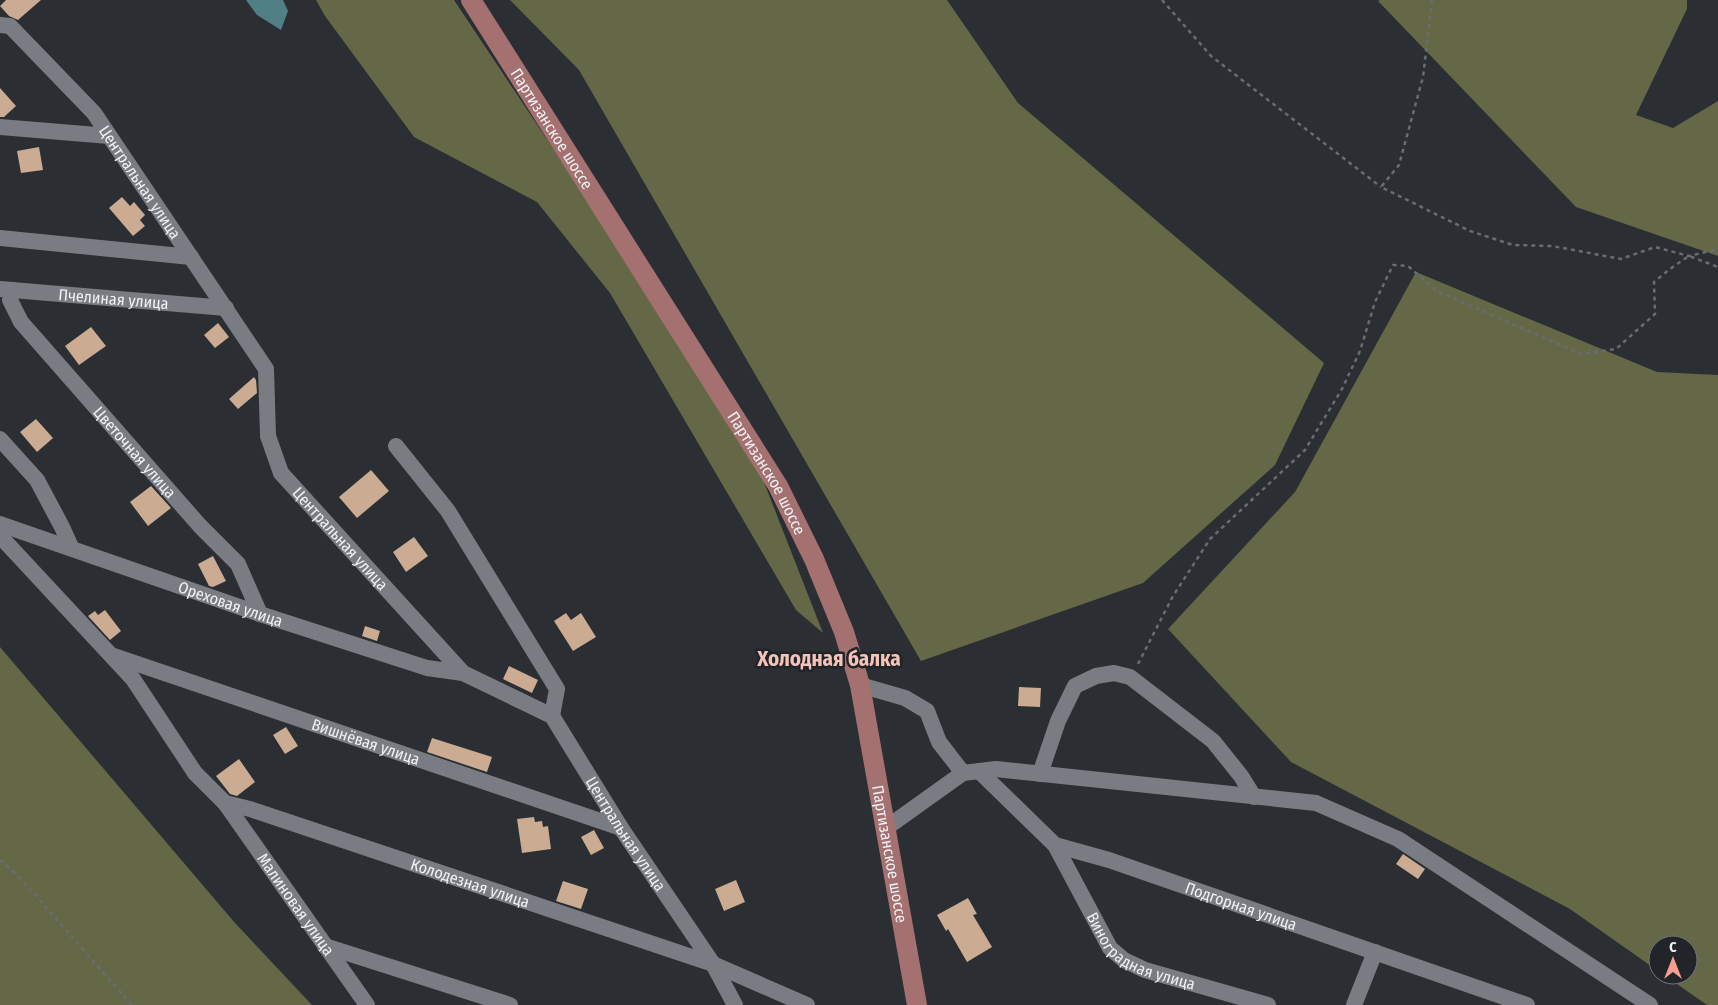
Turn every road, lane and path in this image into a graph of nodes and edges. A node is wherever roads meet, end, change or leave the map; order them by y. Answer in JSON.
{"nodes":[{"id":1,"x":470,"y":0,"type":"edge"},
{"id":2,"x":1162,"y":0,"type":"edge"},
{"id":3,"x":1432,"y":0,"type":"edge"},
{"id":4,"x":5,"y":25,"type":"edge"},
{"id":5,"x":0,"y":126,"type":"edge"},
{"id":6,"x":110,"y":136,"type":"junction"},
{"id":7,"x":1381,"y":186,"type":"junction"},
{"id":8,"x":0,"y":238,"type":"edge"},
{"id":9,"x":1718,"y":249,"type":"edge"},
{"id":10,"x":1689,"y":256,"type":"junction"},
{"id":11,"x":191,"y":257,"type":"junction"},
{"id":12,"x":1718,"y":267,"type":"edge"},
{"id":13,"x":7,"y":289,"type":"edge"},
{"id":14,"x":226,"y":308,"type":"junction"},
{"id":15,"x":0,"y":439,"type":"edge"},
{"id":16,"x":396,"y":446,"type":"dead end"},
{"id":17,"x":0,"y":524,"type":"edge"},
{"id":18,"x":0,"y":536,"type":"edge"},
{"id":19,"x":71,"y":548,"type":"junction"},
{"id":20,"x":260,"y":614,"type":"junction"},
{"id":21,"x":112,"y":656,"type":"junction"},
{"id":22,"x":463,"y":674,"type":"junction"},
{"id":23,"x":1130,"y":677,"type":"junction"},
{"id":24,"x":860,"y":685,"type":"junction"},
{"id":25,"x":552,"y":716,"type":"junction"},
{"id":26,"x":971,"y":772,"type":"junction"},
{"id":27,"x":1040,"y":774,"type":"junction"},
{"id":28,"x":1254,"y":796,"type":"junction"},
{"id":29,"x":225,"y":803,"type":"junction"},
{"id":30,"x":621,"y":828,"type":"junction"},
{"id":31,"x":886,"y":828,"type":"junction"},
{"id":32,"x":1055,"y":845,"type":"junction"},
{"id":33,"x":0,"y":860,"type":"edge"},
{"id":34,"x":325,"y":946,"type":"junction"},
{"id":35,"x":1375,"y":952,"type":"junction"},
{"id":36,"x":713,"y":964,"type":"junction"},
{"id":37,"x":132,"y":1005,"type":"edge"},
{"id":38,"x":367,"y":1005,"type":"edge"},
{"id":39,"x":510,"y":1005,"type":"edge"},
{"id":40,"x":735,"y":1005,"type":"edge"},
{"id":41,"x":807,"y":1005,"type":"edge"},
{"id":42,"x":917,"y":1005,"type":"edge"},
{"id":43,"x":1268,"y":1005,"type":"edge"},
{"id":44,"x":1354,"y":1005,"type":"edge"},
{"id":45,"x":1528,"y":1005,"type":"edge"},
{"id":46,"x":1650,"y":1005,"type":"edge"}],
"edges":[{"from":1,"to":24,"type":"main road","name":"Партизанское шоссе"},
{"from":2,"to":7,"type":"path"},
{"from":3,"to":7,"type":"path"},
{"from":4,"to":6,"type":"street","name":"Центральная улица"},
{"from":5,"to":6,"type":"street"},
{"from":6,"to":11,"type":"street","name":"Центральная улица"},
{"from":7,"to":10,"type":"path"},
{"from":8,"to":11,"type":"street"},
{"from":9,"to":10,"type":"path"},
{"from":10,"to":12,"type":"path"},
{"from":10,"to":23,"type":"path"},
{"from":11,"to":14,"type":"street","name":"Центральная улица"},
{"from":13,"to":14,"type":"street","name":"Пчелиная улица"},
{"from":13,"to":20,"type":"street","name":"Цветочная улица"},
{"from":14,"to":22,"type":"street","name":"Центральная улица"},
{"from":15,"to":19,"type":"street"},
{"from":16,"to":25,"type":"street"},
{"from":17,"to":19,"type":"street","name":"Ореховая улица"},
{"from":18,"to":21,"type":"street","name":"Малиновая улица"},
{"from":19,"to":20,"type":"street","name":"Ореховая улица"},
{"from":20,"to":22,"type":"street","name":"Ореховая улица"},
{"from":21,"to":29,"type":"street","name":"Малиновая улица"},
{"from":21,"to":30,"type":"street","name":"Вишнёвая улица"},
{"from":22,"to":25,"type":"street","name":"Центральная улица"},
{"from":23,"to":27,"type":"street"},
{"from":23,"to":28,"type":"street"},
{"from":24,"to":26,"type":"street","name":"Подгорная улица"},
{"from":24,"to":31,"type":"main road","name":"Партизанское шоссе"},
{"from":25,"to":30,"type":"street","name":"Центральная улица"},
{"from":26,"to":27,"type":"street"},
{"from":26,"to":31,"type":"street"},
{"from":26,"to":32,"type":"street","name":"Подгорная улица"},
{"from":27,"to":28,"type":"street"},
{"from":28,"to":46,"type":"street"},
{"from":29,"to":34,"type":"street","name":"Малиновая улица"},
{"from":29,"to":36,"type":"street","name":"Колодезная улица"},
{"from":30,"to":36,"type":"street","name":"Центральная улица"},
{"from":31,"to":42,"type":"main road","name":"Партизанское шоссе"},
{"from":32,"to":35,"type":"street","name":"Подгорная улица"},
{"from":32,"to":43,"type":"street","name":"Виноградная улица"},
{"from":33,"to":37,"type":"path"},
{"from":34,"to":38,"type":"street","name":"Малиновая улица"},
{"from":34,"to":39,"type":"street"},
{"from":35,"to":44,"type":"street"},
{"from":35,"to":45,"type":"street","name":"Подгорная улица"},
{"from":36,"to":40,"type":"street","name":"Центральная улица"},
{"from":36,"to":41,"type":"street","name":"Колодезная улица"}]}
